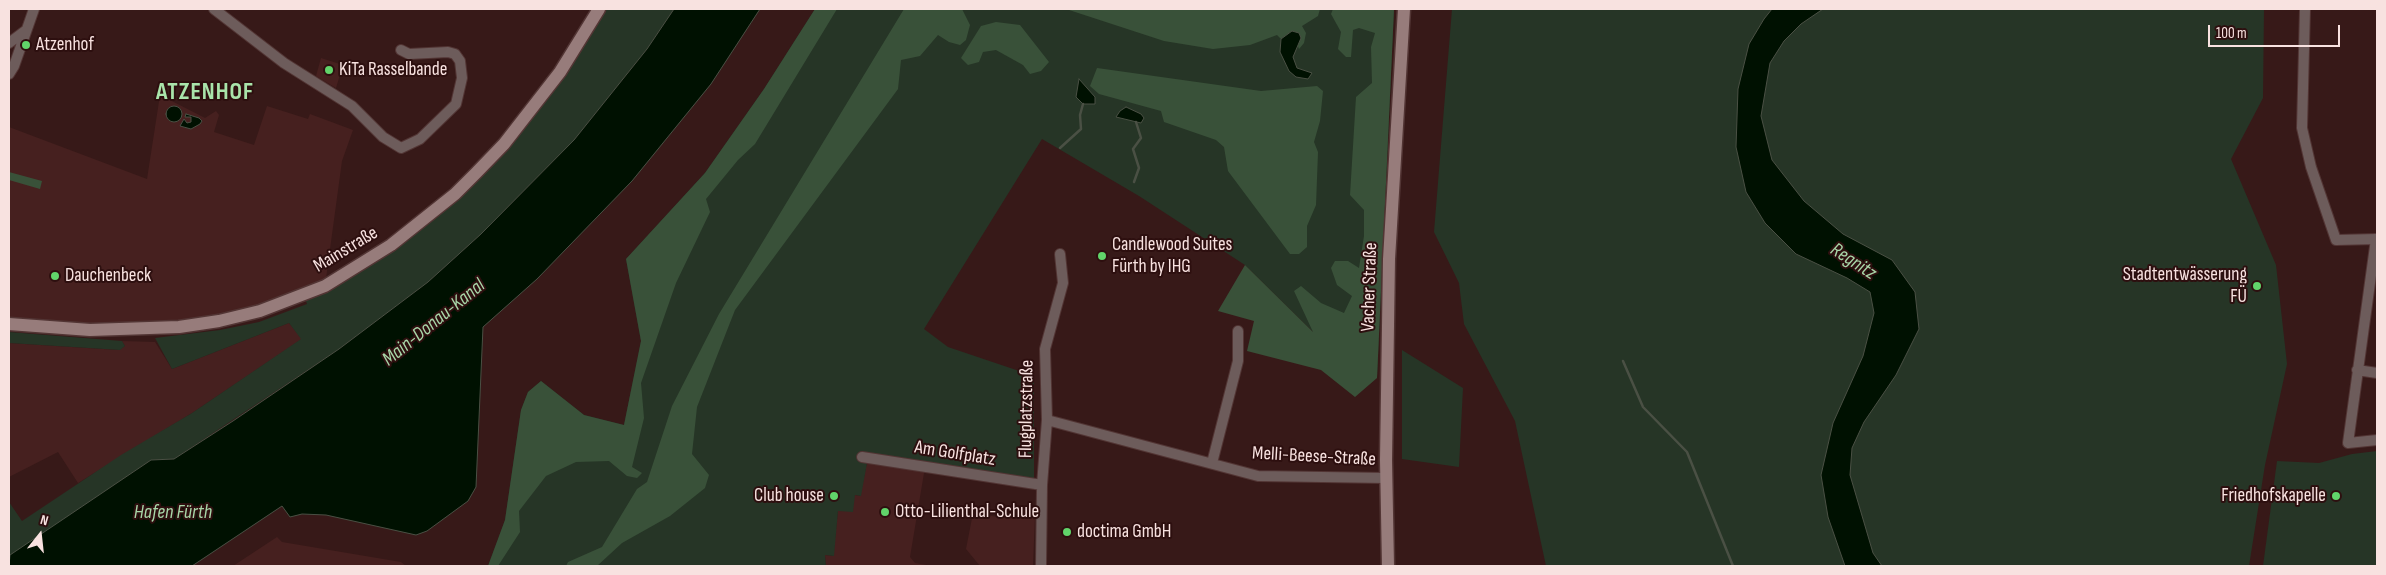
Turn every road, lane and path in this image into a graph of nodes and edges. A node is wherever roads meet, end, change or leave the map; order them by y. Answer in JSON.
{"nodes":[{"id":1,"x":34,"y":9,"type":"edge"},
{"id":2,"x":214,"y":9,"type":"edge"},
{"id":3,"x":599,"y":9,"type":"edge"},
{"id":4,"x":1404,"y":9,"type":"edge"},
{"id":5,"x":2305,"y":9,"type":"edge"},
{"id":6,"x":25,"y":32,"type":"junction"},
{"id":7,"x":9,"y":43,"type":"edge"},
{"id":8,"x":401,"y":50,"type":"dead end"},
{"id":9,"x":9,"y":74,"type":"edge"},
{"id":10,"x":2377,"y":239,"type":"edge"},
{"id":11,"x":1060,"y":254,"type":"dead end"},
{"id":12,"x":2372,"y":297,"type":"edge"},
{"id":13,"x":9,"y":324,"type":"edge"},
{"id":14,"x":1238,"y":331,"type":"dead end"},
{"id":15,"x":2357,"y":370,"type":"junction"},
{"id":16,"x":2377,"y":373,"type":"edge"},
{"id":17,"x":1046,"y":420,"type":"junction"},
{"id":18,"x":2377,"y":440,"type":"edge"},
{"id":19,"x":862,"y":457,"type":"dead end"},
{"id":20,"x":1212,"y":463,"type":"junction"},
{"id":21,"x":1386,"y":478,"type":"junction"},
{"id":22,"x":1042,"y":486,"type":"junction"},
{"id":23,"x":1040,"y":566,"type":"edge"},
{"id":24,"x":1388,"y":566,"type":"edge"}],
"edges":[{"from":1,"to":6,"type":"street"},
{"from":2,"to":8,"type":"street"},
{"from":3,"to":13,"type":"main road","name":"Mainstraße"},
{"from":4,"to":21,"type":"main road","name":"Vacher Straße"},
{"from":5,"to":10,"type":"street"},
{"from":6,"to":7,"type":"street"},
{"from":6,"to":9,"type":"street"},
{"from":10,"to":12,"type":"street"},
{"from":11,"to":17,"type":"street","name":"Flugplatzstraße"},
{"from":12,"to":15,"type":"street"},
{"from":14,"to":20,"type":"street"},
{"from":15,"to":16,"type":"street"},
{"from":15,"to":18,"type":"street"},
{"from":17,"to":20,"type":"street","name":"Melli-Beese-Straße"},
{"from":17,"to":22,"type":"street","name":"Flugplatzstraße"},
{"from":19,"to":22,"type":"street","name":"Am Golfplatz"},
{"from":20,"to":21,"type":"street","name":"Melli-Beese-Straße"},
{"from":21,"to":24,"type":"main road","name":"Vacher Straße"},
{"from":22,"to":23,"type":"street","name":"Flugplatzstraße"}]}
